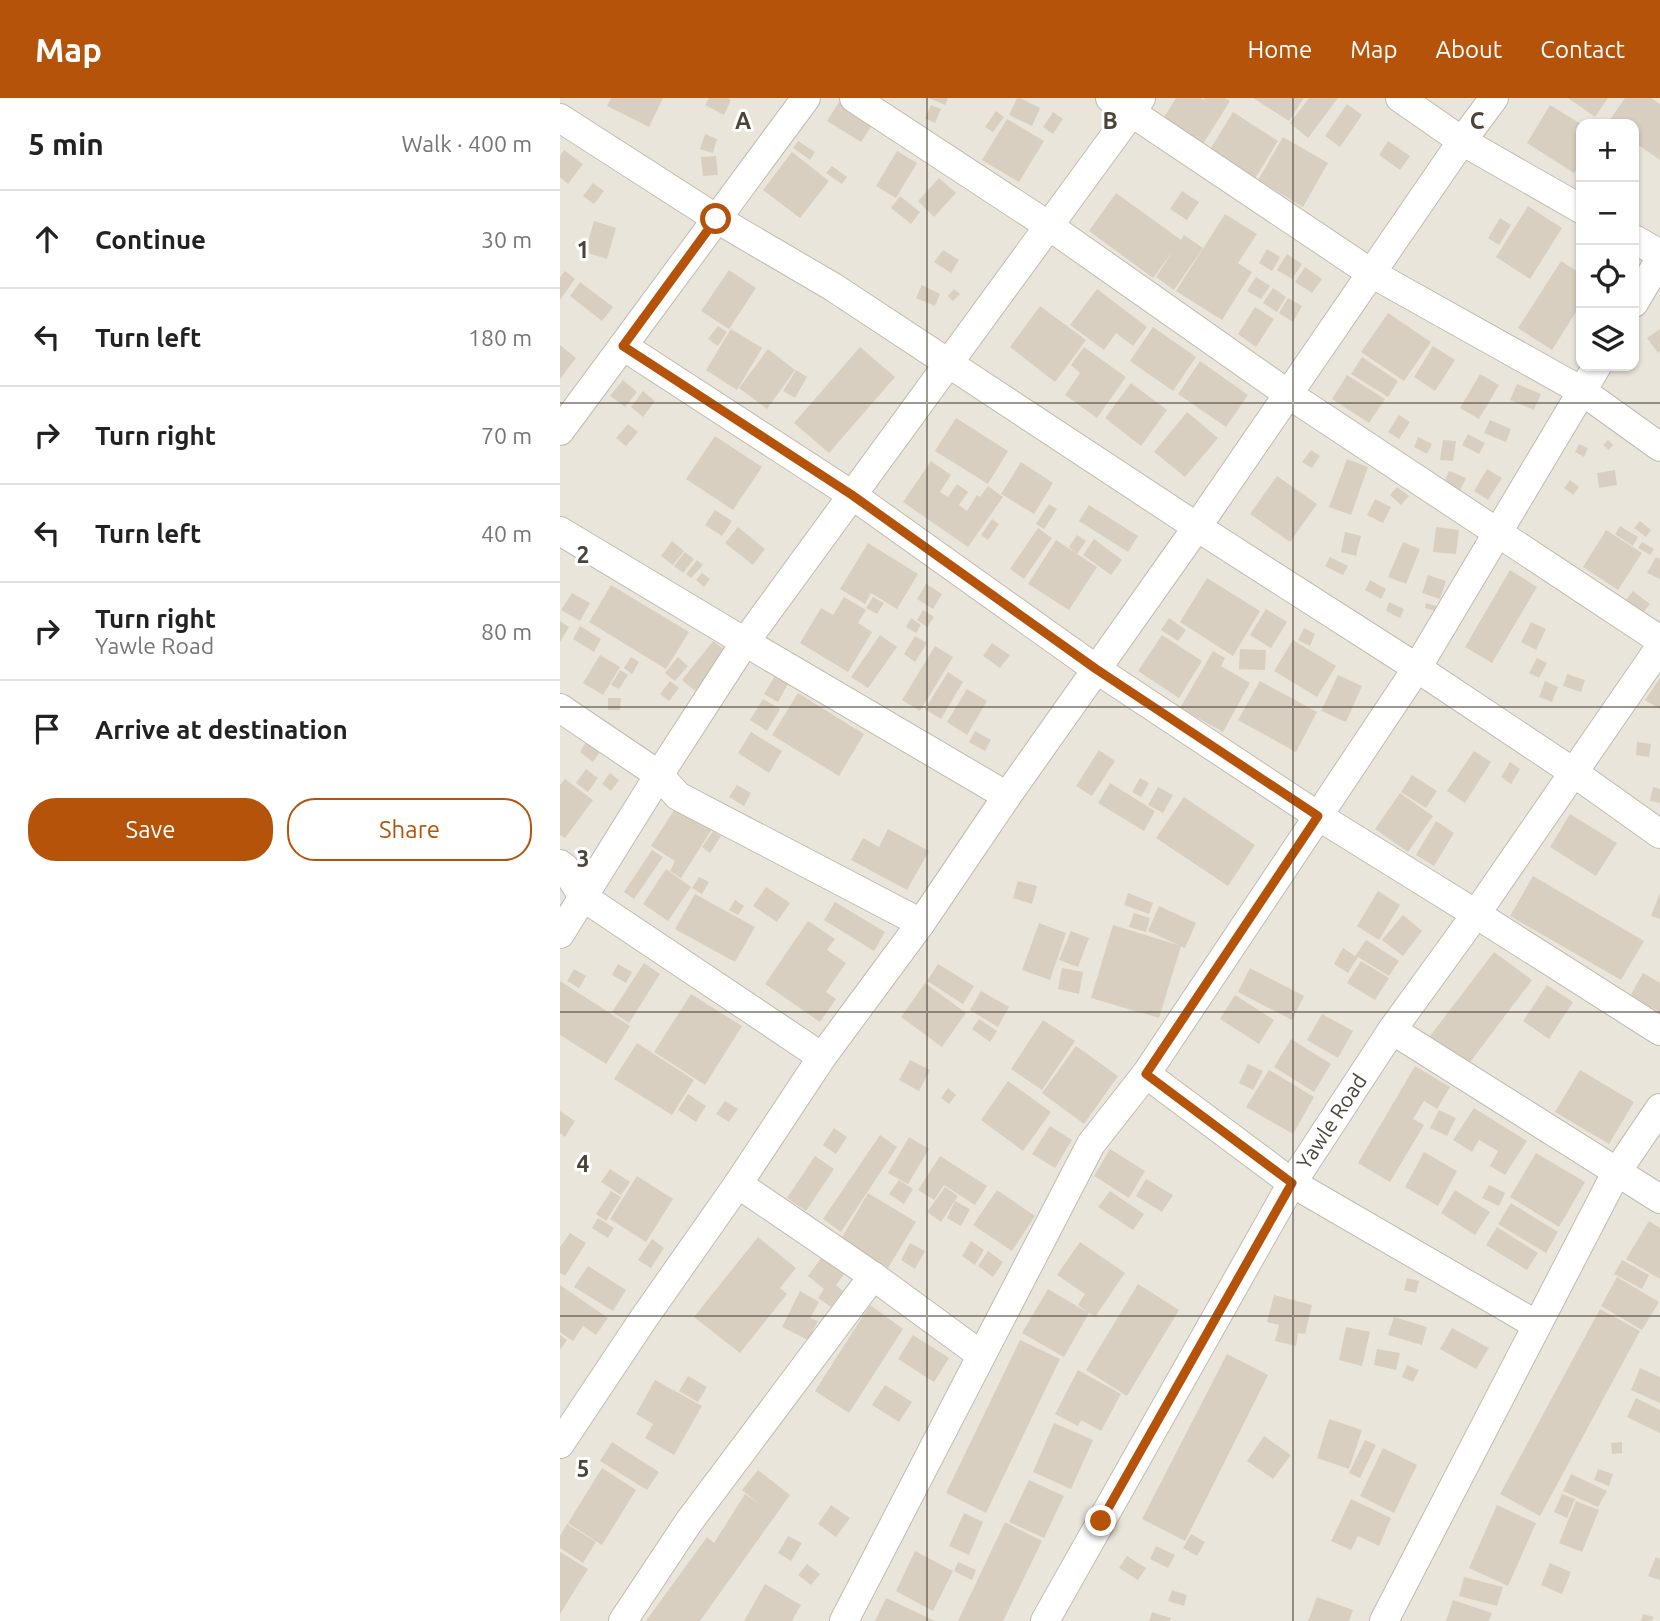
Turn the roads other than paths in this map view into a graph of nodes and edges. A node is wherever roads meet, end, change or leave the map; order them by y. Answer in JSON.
{"nodes":[{"id":1,"x":806,"y":98,"type":"edge"},
{"id":2,"x":854,"y":98,"type":"edge"},
{"id":3,"x":1400,"y":98,"type":"edge"},
{"id":4,"x":1494,"y":98,"type":"edge"},
{"id":5,"x":1128,"y":103,"type":"edge"},
{"id":6,"x":560,"y":118,"type":"edge"},
{"id":7,"x":1462,"y":141,"type":"junction"},
{"id":8,"x":1576,"y":206,"type":"edge"},
{"id":9,"x":716,"y":219,"type":"junction"},
{"id":10,"x":1049,"y":226,"type":"junction"},
{"id":11,"x":1639,"y":242,"type":"edge"},
{"id":12,"x":1660,"y":256,"type":"edge"},
{"id":13,"x":1371,"y":273,"type":"junction"},
{"id":14,"x":1639,"y":294,"type":"edge"},
{"id":15,"x":623,"y":346,"type":"junction"},
{"id":16,"x":948,"y":364,"type":"junction"},
{"id":17,"x":1594,"y":371,"type":"edge"},
{"id":18,"x":1582,"y":391,"type":"junction"},
{"id":19,"x":1288,"y":394,"type":"junction"},
{"id":20,"x":560,"y":431,"type":"edge"},
{"id":21,"x":1660,"y":447,"type":"edge"},
{"id":22,"x":852,"y":495,"type":"junction"},
{"id":23,"x":1197,"y":527,"type":"junction"},
{"id":24,"x":560,"y":531,"type":"edge"},
{"id":25,"x":1498,"y":533,"type":"junction"},
{"id":26,"x":1660,"y":640,"type":"edge"},
{"id":27,"x":745,"y":642,"type":"junction"},
{"id":28,"x":1660,"y":647,"type":"edge"},
{"id":29,"x":1417,"y":668,"type":"junction"},
{"id":30,"x":1096,"y":669,"type":"junction"},
{"id":31,"x":560,"y":708,"type":"edge"},
{"id":32,"x":1573,"y":772,"type":"junction"},
{"id":33,"x":659,"y":775,"type":"junction"},
{"id":34,"x":1007,"y":796,"type":"junction"},
{"id":35,"x":1318,"y":816,"type":"junction"},
{"id":36,"x":1660,"y":834,"type":"edge"},
{"id":37,"x":560,"y":864,"type":"edge"},
{"id":38,"x":583,"y":897,"type":"junction"},
{"id":39,"x":1476,"y":914,"type":"junction"},
{"id":40,"x":921,"y":923,"type":"junction"},
{"id":41,"x":560,"y":934,"type":"edge"},
{"id":42,"x":1392,"y":1030,"type":"junction"},
{"id":43,"x":1660,"y":1031,"type":"edge"},
{"id":44,"x":822,"y":1057,"type":"junction"},
{"id":45,"x":1146,"y":1074,"type":"junction"},
{"id":46,"x":1660,"y":1108,"type":"edge"},
{"id":47,"x":1616,"y":1173,"type":"junction"},
{"id":48,"x":1292,"y":1183,"type":"junction"},
{"id":49,"x":737,"y":1184,"type":"junction"},
{"id":50,"x":1660,"y":1199,"type":"edge"},
{"id":51,"x":873,"y":1276,"type":"junction"},
{"id":52,"x":1537,"y":1325,"type":"junction"},
{"id":53,"x":981,"y":1355,"type":"junction"},
{"id":54,"x":560,"y":1444,"type":"edge"},
{"id":55,"x":624,"y":1621,"type":"edge"},
{"id":56,"x":844,"y":1621,"type":"edge"},
{"id":57,"x":1045,"y":1621,"type":"edge"},
{"id":58,"x":1384,"y":1621,"type":"edge"}],
"edges":[{"from":1,"to":9,"type":"street"},
{"from":2,"to":10,"type":"street"},
{"from":3,"to":7,"type":"street"},
{"from":4,"to":7,"type":"street"},
{"from":5,"to":10,"type":"street"},
{"from":5,"to":13,"type":"street"},
{"from":6,"to":9,"type":"street"},
{"from":7,"to":8,"type":"street"},
{"from":7,"to":13,"type":"street"},
{"from":9,"to":15,"type":"street"},
{"from":9,"to":16,"type":"street"},
{"from":10,"to":16,"type":"street"},
{"from":10,"to":19,"type":"street"},
{"from":11,"to":12,"type":"street"},
{"from":12,"to":14,"type":"street"},
{"from":13,"to":18,"type":"street"},
{"from":13,"to":19,"type":"street"},
{"from":15,"to":20,"type":"street"},
{"from":15,"to":22,"type":"street"},
{"from":16,"to":22,"type":"street"},
{"from":16,"to":23,"type":"street"},
{"from":17,"to":18,"type":"street"},
{"from":18,"to":21,"type":"street"},
{"from":18,"to":25,"type":"street"},
{"from":19,"to":23,"type":"street"},
{"from":19,"to":25,"type":"street"},
{"from":22,"to":27,"type":"street"},
{"from":22,"to":30,"type":"street"},
{"from":23,"to":29,"type":"street"},
{"from":23,"to":30,"type":"street"},
{"from":24,"to":27,"type":"street"},
{"from":25,"to":26,"type":"street"},
{"from":25,"to":29,"type":"street"},
{"from":27,"to":33,"type":"street"},
{"from":27,"to":34,"type":"street"},
{"from":28,"to":32,"type":"street","name":"Yawle Road"},
{"from":29,"to":32,"type":"street"},
{"from":29,"to":35,"type":"street"},
{"from":30,"to":34,"type":"street"},
{"from":30,"to":35,"type":"street"},
{"from":31,"to":33,"type":"street"},
{"from":32,"to":36,"type":"street"},
{"from":32,"to":39,"type":"street","name":"Yawle Road"},
{"from":33,"to":38,"type":"street"},
{"from":33,"to":40,"type":"street"},
{"from":34,"to":40,"type":"street"},
{"from":35,"to":39,"type":"street"},
{"from":35,"to":45,"type":"street"},
{"from":37,"to":38,"type":"street"},
{"from":38,"to":41,"type":"street"},
{"from":38,"to":44,"type":"street"},
{"from":39,"to":42,"type":"street","name":"Yawle Road"},
{"from":39,"to":43,"type":"street"},
{"from":40,"to":44,"type":"street"},
{"from":42,"to":47,"type":"street"},
{"from":42,"to":48,"type":"street","name":"Yawle Road"},
{"from":44,"to":49,"type":"street"},
{"from":45,"to":48,"type":"street"},
{"from":45,"to":53,"type":"street"},
{"from":46,"to":47,"type":"street"},
{"from":47,"to":50,"type":"street"},
{"from":47,"to":52,"type":"street"},
{"from":48,"to":52,"type":"street"},
{"from":48,"to":57,"type":"street","name":"Yawle Road"},
{"from":49,"to":51,"type":"street"},
{"from":49,"to":54,"type":"street"},
{"from":51,"to":53,"type":"street"},
{"from":51,"to":55,"type":"street"},
{"from":52,"to":58,"type":"street"},
{"from":53,"to":56,"type":"street"}]}
